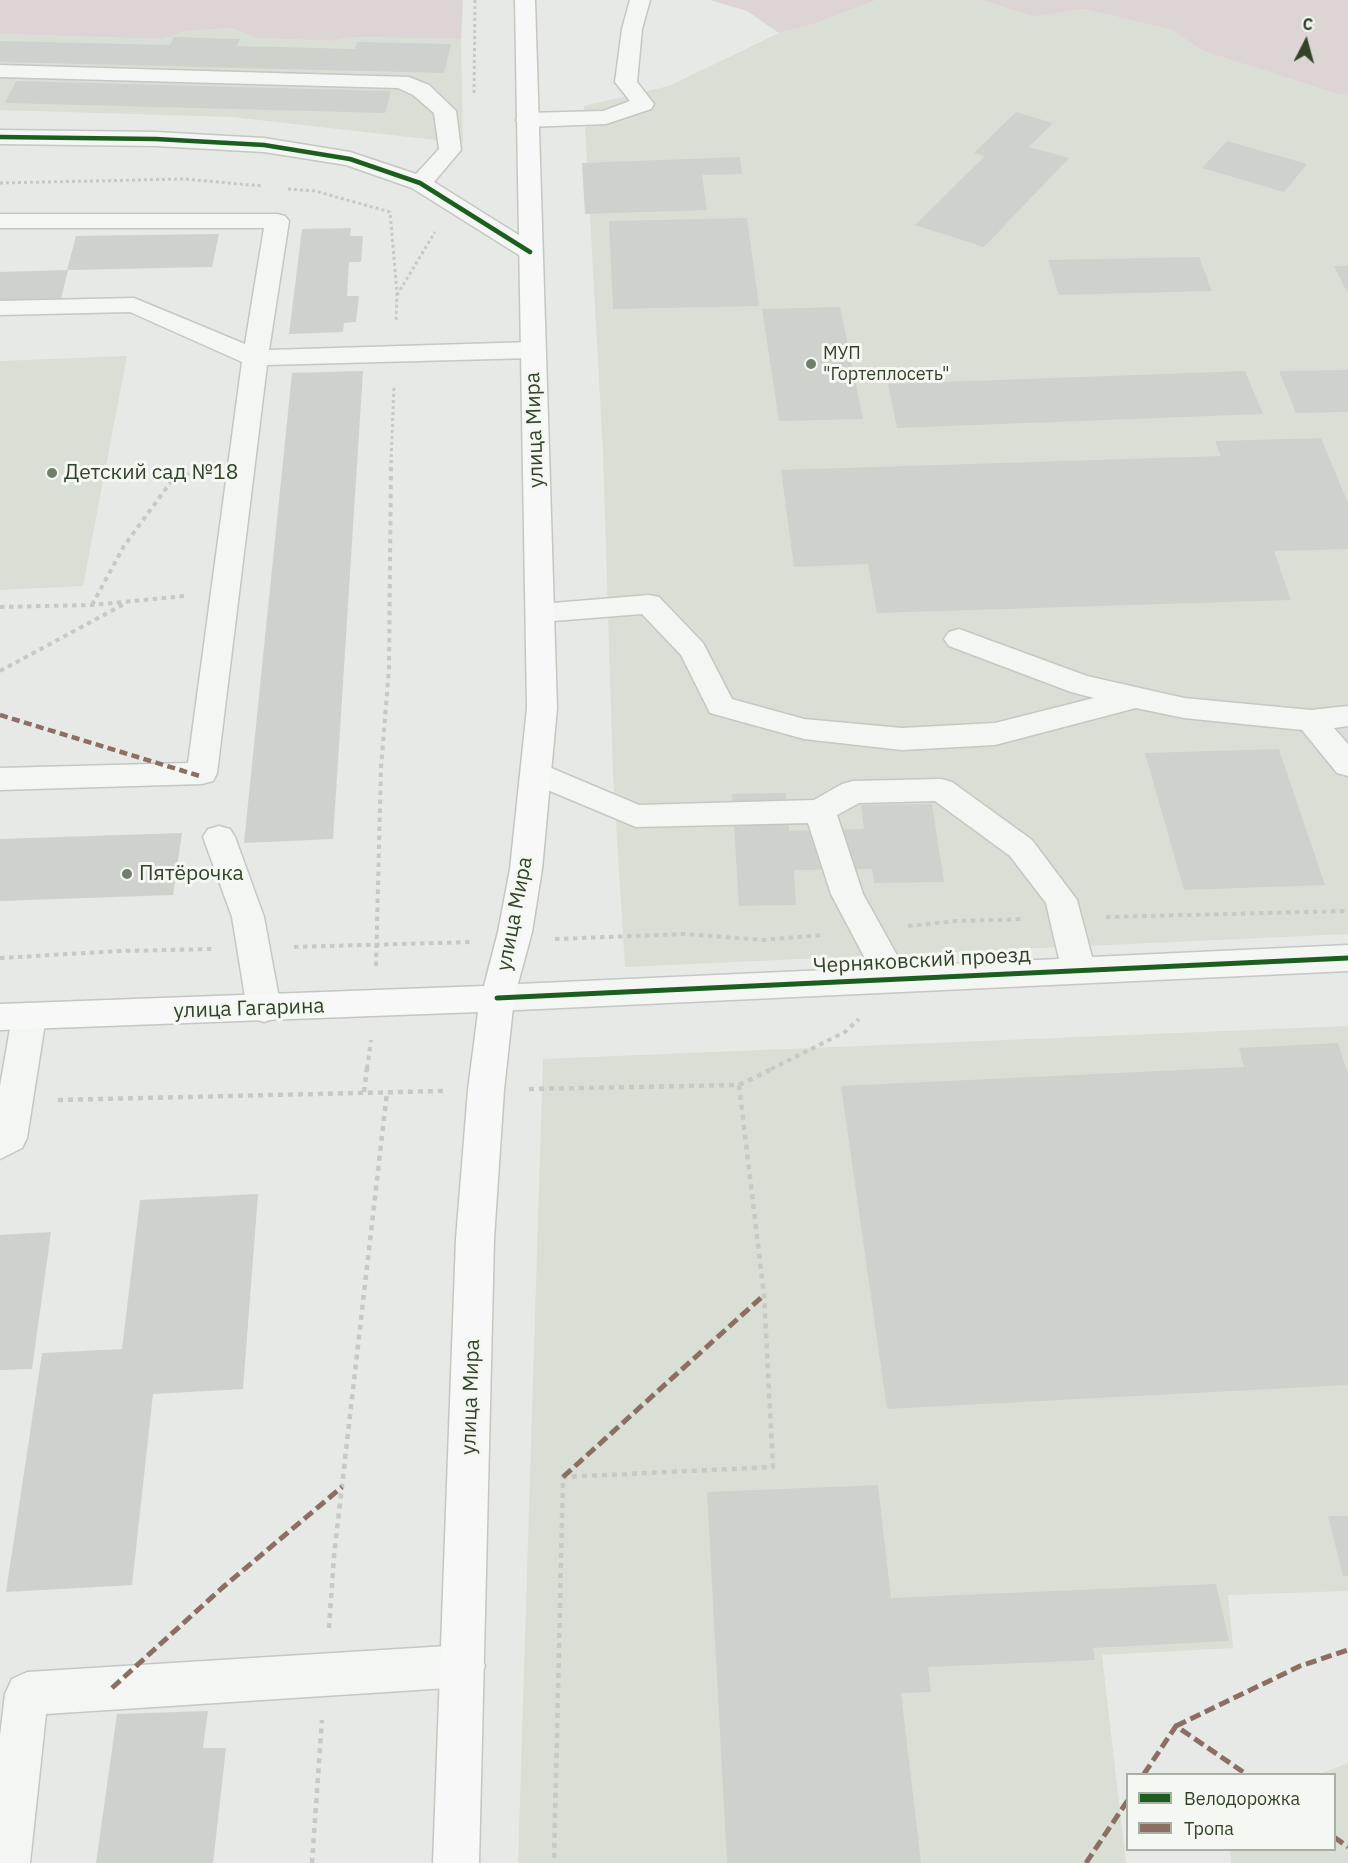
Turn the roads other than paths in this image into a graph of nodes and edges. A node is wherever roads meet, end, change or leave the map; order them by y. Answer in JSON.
{"nodes":[{"id":1,"x":525,"y":0,"type":"edge"},
{"id":2,"x":640,"y":0,"type":"edge"},
{"id":3,"x":1,"y":72,"type":"edge"},
{"id":4,"x":527,"y":120,"type":"junction"},
{"id":5,"x":0,"y":137,"type":"edge"},
{"id":6,"x":420,"y":183,"type":"junction"},
{"id":7,"x":0,"y":221,"type":"edge"},
{"id":8,"x":530,"y":252,"type":"junction"},
{"id":9,"x":0,"y":308,"type":"edge"},
{"id":10,"x":532,"y":350,"type":"junction"},
{"id":11,"x":255,"y":358,"type":"junction"},
{"id":12,"x":541,"y":613,"type":"junction"},
{"id":13,"x":959,"y":639,"type":"dead end"},
{"id":14,"x":1138,"y":698,"type":"junction"},
{"id":15,"x":1348,"y":716,"type":"edge"},
{"id":16,"x":1311,"y":720,"type":"junction"},
{"id":17,"x":1348,"y":765,"type":"edge"},
{"id":18,"x":537,"y":773,"type":"junction"},
{"id":19,"x":0,"y":779,"type":"edge"},
{"id":20,"x":820,"y":810,"type":"junction"},
{"id":21,"x":219,"y":837,"type":"dead end"},
{"id":22,"x":1348,"y":958,"type":"edge"},
{"id":23,"x":1079,"y":970,"type":"junction"},
{"id":24,"x":897,"y":979,"type":"junction"},
{"id":25,"x":497,"y":998,"type":"junction"},
{"id":26,"x":264,"y":1009,"type":"junction"},
{"id":27,"x":15,"y":1017,"type":"edge"},
{"id":28,"x":0,"y":1144,"type":"edge"},
{"id":29,"x":463,"y":1666,"type":"junction"},
{"id":30,"x":14,"y":1703,"type":"edge"},
{"id":31,"x":7,"y":1863,"type":"edge"},
{"id":32,"x":456,"y":1863,"type":"edge"}],
"edges":[{"from":1,"to":4,"type":"main road","name":"улица Мира"},
{"from":2,"to":4,"type":"street"},
{"from":3,"to":6,"type":"street"},
{"from":4,"to":8,"type":"main road","name":"улица Мира"},
{"from":5,"to":6,"type":"street"},
{"from":6,"to":8,"type":"street"},
{"from":7,"to":11,"type":"street"},
{"from":8,"to":10,"type":"main road","name":"улица Мира"},
{"from":9,"to":11,"type":"street"},
{"from":10,"to":11,"type":"street"},
{"from":10,"to":12,"type":"main road","name":"улица Мира"},
{"from":11,"to":19,"type":"street"},
{"from":12,"to":14,"type":"street"},
{"from":12,"to":18,"type":"main road","name":"улица Мира"},
{"from":13,"to":14,"type":"street"},
{"from":14,"to":16,"type":"street"},
{"from":15,"to":16,"type":"street"},
{"from":16,"to":17,"type":"street"},
{"from":18,"to":20,"type":"street"},
{"from":18,"to":25,"type":"main road","name":"улица Мира"},
{"from":20,"to":23,"type":"street"},
{"from":20,"to":24,"type":"street"},
{"from":21,"to":26,"type":"street"},
{"from":22,"to":23,"type":"street","name":"Черняковский проезд"},
{"from":23,"to":24,"type":"street","name":"Черняковский проезд"},
{"from":24,"to":25,"type":"street","name":"Черняковский проезд"},
{"from":25,"to":26,"type":"main road","name":"улица Гагарина"},
{"from":25,"to":29,"type":"main road","name":"улица Мира"},
{"from":26,"to":27,"type":"main road","name":"улица Гагарина"},
{"from":27,"to":28,"type":"street"},
{"from":29,"to":30,"type":"street"},
{"from":29,"to":32,"type":"main road","name":"улица Мира"},
{"from":30,"to":31,"type":"street"}]}
